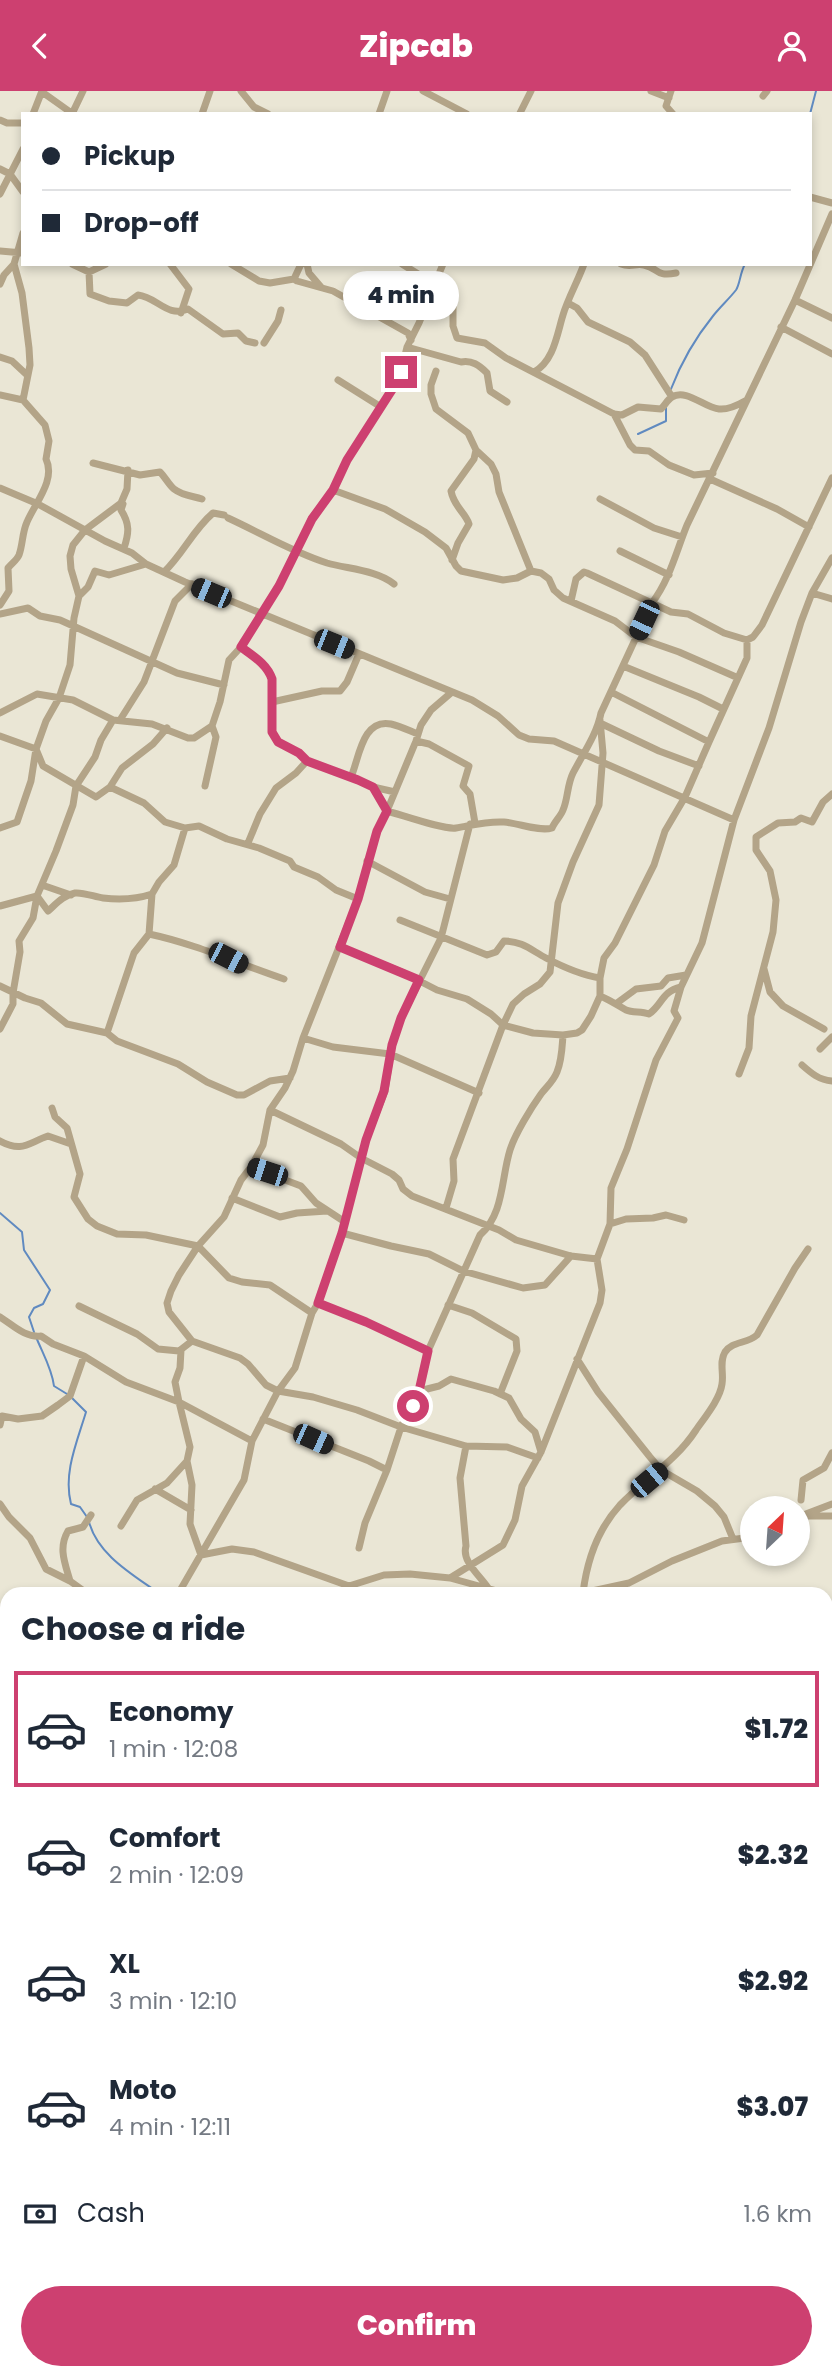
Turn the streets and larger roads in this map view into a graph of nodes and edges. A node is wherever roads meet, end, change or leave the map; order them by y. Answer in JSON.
{"nodes":[{"id":1,"x":83,"y":91,"type":"edge"},
{"id":2,"x":210,"y":91,"type":"edge"},
{"id":3,"x":241,"y":91,"type":"edge"},
{"id":4,"x":387,"y":91,"type":"edge"},
{"id":5,"x":423,"y":91,"type":"edge"},
{"id":6,"x":531,"y":91,"type":"edge"},
{"id":7,"x":651,"y":91,"type":"edge"},
{"id":8,"x":42,"y":92,"type":"edge"},
{"id":9,"x":670,"y":95,"type":"edge"},
{"id":10,"x":34,"y":112,"type":"edge"},
{"id":11,"x":70,"y":112,"type":"edge"},
{"id":12,"x":74,"y":112,"type":"edge"},
{"id":13,"x":202,"y":112,"type":"edge"},
{"id":14,"x":264,"y":112,"type":"edge"},
{"id":15,"x":380,"y":112,"type":"edge"},
{"id":16,"x":463,"y":112,"type":"edge"},
{"id":17,"x":520,"y":112,"type":"edge"},
{"id":18,"x":671,"y":112,"type":"edge"},
{"id":19,"x":0,"y":120,"type":"edge"},
{"id":20,"x":21,"y":123,"type":"edge"},
{"id":21,"x":21,"y":153,"type":"edge"},
{"id":22,"x":0,"y":169,"type":"edge"},
{"id":23,"x":10,"y":174,"type":"junction"},
{"id":24,"x":21,"y":189,"type":"edge"},
{"id":25,"x":0,"y":194,"type":"edge"},
{"id":26,"x":812,"y":198,"type":"edge"},
{"id":27,"x":832,"y":203,"type":"edge"},
{"id":28,"x":832,"y":214,"type":"edge"},
{"id":29,"x":0,"y":251,"type":"edge"},
{"id":30,"x":20,"y":253,"type":"edge"},
{"id":31,"x":812,"y":260,"type":"edge"},
{"id":32,"x":14,"y":264,"type":"junction"},
{"id":33,"x":76,"y":266,"type":"edge"},
{"id":34,"x":102,"y":266,"type":"edge"},
{"id":35,"x":171,"y":266,"type":"edge"},
{"id":36,"x":235,"y":266,"type":"edge"},
{"id":37,"x":300,"y":266,"type":"edge"},
{"id":38,"x":307,"y":266,"type":"edge"},
{"id":39,"x":405,"y":266,"type":"edge"},
{"id":40,"x":442,"y":266,"type":"edge"},
{"id":41,"x":583,"y":266,"type":"edge"},
{"id":42,"x":646,"y":266,"type":"edge"},
{"id":43,"x":810,"y":266,"type":"edge"},
{"id":44,"x":89,"y":272,"type":"junction"},
{"id":45,"x":676,"y":273,"type":"dead end"},
{"id":46,"x":2,"y":275,"type":"edge"},
{"id":47,"x":294,"y":279,"type":"junction"},
{"id":48,"x":0,"y":284,"type":"edge"},
{"id":49,"x":323,"y":289,"type":"junction"},
{"id":50,"x":429,"y":296,"type":"junction"},
{"id":51,"x":453,"y":299,"type":"dead end"},
{"id":52,"x":795,"y":300,"type":"junction"},
{"id":53,"x":568,"y":303,"type":"junction"},
{"id":54,"x":281,"y":310,"type":"dead end"},
{"id":55,"x":181,"y":313,"type":"junction"},
{"id":56,"x":832,"y":318,"type":"edge"},
{"id":57,"x":780,"y":327,"type":"junction"},
{"id":58,"x":255,"y":343,"type":"dead end"},
{"id":59,"x":264,"y":343,"type":"dead end"},
{"id":60,"x":409,"y":343,"type":"junction"},
{"id":61,"x":832,"y":354,"type":"edge"},
{"id":62,"x":0,"y":357,"type":"edge"},
{"id":63,"x":436,"y":371,"type":"dead end"},
{"id":64,"x":534,"y":372,"type":"junction"},
{"id":65,"x":27,"y":375,"type":"junction"},
{"id":66,"x":338,"y":380,"type":"dead end"},
{"id":67,"x":0,"y":395,"type":"edge"},
{"id":68,"x":672,"y":397,"type":"junction"},
{"id":69,"x":23,"y":400,"type":"junction"},
{"id":70,"x":747,"y":400,"type":"junction"},
{"id":71,"x":507,"y":402,"type":"dead end"},
{"id":72,"x":381,"y":407,"type":"junction"},
{"id":73,"x":614,"y":414,"type":"junction"},
{"id":74,"x":476,"y":450,"type":"junction"},
{"id":75,"x":93,"y":463,"type":"dead end"},
{"id":76,"x":128,"y":470,"type":"junction"},
{"id":77,"x":711,"y":476,"type":"junction"},
{"id":78,"x":832,"y":478,"type":"edge"},
{"id":79,"x":0,"y":488,"type":"edge"},
{"id":80,"x":333,"y":490,"type":"junction"},
{"id":81,"x":202,"y":499,"type":"dead end"},
{"id":82,"x":600,"y":499,"type":"dead end"},
{"id":83,"x":38,"y":504,"type":"junction"},
{"id":84,"x":123,"y":504,"type":"dead end"},
{"id":85,"x":808,"y":527,"type":"junction"},
{"id":86,"x":85,"y":530,"type":"junction"},
{"id":87,"x":682,"y":537,"type":"junction"},
{"id":88,"x":124,"y":548,"type":"junction"},
{"id":89,"x":296,"y":551,"type":"junction"},
{"id":90,"x":620,"y":551,"type":"dead end"},
{"id":91,"x":832,"y":558,"type":"edge"},
{"id":92,"x":452,"y":560,"type":"junction"},
{"id":93,"x":146,"y":564,"type":"junction"},
{"id":94,"x":164,"y":572,"type":"junction"},
{"id":95,"x":531,"y":572,"type":"junction"},
{"id":96,"x":669,"y":575,"type":"junction"},
{"id":97,"x":394,"y":584,"type":"dead end"},
{"id":98,"x":192,"y":585,"type":"junction"},
{"id":99,"x":812,"y":593,"type":"junction"},
{"id":100,"x":79,"y":596,"type":"junction"},
{"id":101,"x":832,"y":599,"type":"edge"},
{"id":102,"x":571,"y":601,"type":"junction"},
{"id":103,"x":652,"y":603,"type":"junction"},
{"id":104,"x":0,"y":605,"type":"edge"},
{"id":105,"x":0,"y":614,"type":"edge"},
{"id":106,"x":261,"y":615,"type":"junction"},
{"id":107,"x":73,"y":626,"type":"junction"},
{"id":108,"x":636,"y":637,"type":"junction"},
{"id":109,"x":747,"y":640,"type":"junction"},
{"id":110,"x":241,"y":647,"type":"junction"},
{"id":111,"x":359,"y":654,"type":"junction"},
{"id":112,"x":152,"y":663,"type":"junction"},
{"id":113,"x":623,"y":666,"type":"junction"},
{"id":114,"x":736,"y":677,"type":"junction"},
{"id":115,"x":224,"y":685,"type":"junction"},
{"id":116,"x":452,"y":692,"type":"junction"},
{"id":117,"x":611,"y":692,"type":"junction"},
{"id":118,"x":59,"y":698,"type":"junction"},
{"id":119,"x":272,"y":702,"type":"junction"},
{"id":120,"x":723,"y":709,"type":"junction"},
{"id":121,"x":0,"y":713,"type":"edge"},
{"id":122,"x":601,"y":719,"type":"junction"},
{"id":123,"x":116,"y":720,"type":"junction"},
{"id":124,"x":212,"y":726,"type":"junction"},
{"id":125,"x":167,"y":729,"type":"junction"},
{"id":126,"x":0,"y":736,"type":"edge"},
{"id":127,"x":417,"y":737,"type":"junction"},
{"id":128,"x":709,"y":742,"type":"junction"},
{"id":129,"x":36,"y":749,"type":"junction"},
{"id":130,"x":584,"y":755,"type":"junction"},
{"id":131,"x":307,"y":761,"type":"junction"},
{"id":132,"x":603,"y":762,"type":"junction"},
{"id":133,"x":699,"y":766,"type":"junction"},
{"id":134,"x":351,"y":777,"type":"junction"},
{"id":135,"x":76,"y":786,"type":"junction"},
{"id":136,"x":205,"y":786,"type":"dead end"},
{"id":137,"x":110,"y":787,"type":"junction"},
{"id":138,"x":373,"y":787,"type":"junction"},
{"id":139,"x":395,"y":792,"type":"junction"},
{"id":140,"x":832,"y":794,"type":"edge"},
{"id":141,"x":685,"y":797,"type":"junction"},
{"id":142,"x":387,"y":811,"type":"junction"},
{"id":143,"x":734,"y":820,"type":"junction"},
{"id":144,"x":472,"y":824,"type":"junction"},
{"id":145,"x":0,"y":828,"type":"edge"},
{"id":146,"x":185,"y":828,"type":"junction"},
{"id":147,"x":247,"y":843,"type":"junction"},
{"id":148,"x":367,"y":861,"type":"junction"},
{"id":149,"x":42,"y":885,"type":"junction"},
{"id":150,"x":152,"y":894,"type":"junction"},
{"id":151,"x":71,"y":895,"type":"junction"},
{"id":152,"x":37,"y":896,"type":"junction"},
{"id":153,"x":358,"y":899,"type":"junction"},
{"id":154,"x":450,"y":899,"type":"junction"},
{"id":155,"x":0,"y":906,"type":"edge"},
{"id":156,"x":401,"y":920,"type":"dead end"},
{"id":157,"x":149,"y":934,"type":"junction"},
{"id":158,"x":441,"y":937,"type":"junction"},
{"id":159,"x":340,"y":947,"type":"junction"},
{"id":160,"x":551,"y":961,"type":"junction"},
{"id":161,"x":764,"y":967,"type":"junction"},
{"id":162,"x":686,"y":975,"type":"junction"},
{"id":163,"x":600,"y":978,"type":"junction"},
{"id":164,"x":284,"y":979,"type":"dead end"},
{"id":165,"x":419,"y":980,"type":"junction"},
{"id":166,"x":0,"y":986,"type":"edge"},
{"id":167,"x":681,"y":987,"type":"junction"},
{"id":168,"x":13,"y":993,"type":"junction"},
{"id":169,"x":600,"y":996,"type":"junction"},
{"id":170,"x":617,"y":1003,"type":"junction"},
{"id":171,"x":503,"y":1025,"type":"junction"},
{"id":172,"x":0,"y":1029,"type":"edge"},
{"id":173,"x":824,"y":1029,"type":"dead end"},
{"id":174,"x":107,"y":1033,"type":"junction"},
{"id":175,"x":563,"y":1035,"type":"junction"},
{"id":176,"x":832,"y":1037,"type":"edge"},
{"id":177,"x":303,"y":1038,"type":"junction"},
{"id":178,"x":820,"y":1049,"type":"dead end"},
{"id":179,"x":390,"y":1054,"type":"junction"},
{"id":180,"x":802,"y":1065,"type":"dead end"},
{"id":181,"x":739,"y":1074,"type":"dead end"},
{"id":182,"x":290,"y":1078,"type":"junction"},
{"id":183,"x":832,"y":1081,"type":"edge"},
{"id":184,"x":479,"y":1093,"type":"junction"},
{"id":185,"x":52,"y":1108,"type":"dead end"},
{"id":186,"x":270,"y":1110,"type":"junction"},
{"id":187,"x":0,"y":1141,"type":"edge"},
{"id":188,"x":71,"y":1145,"type":"junction"},
{"id":189,"x":361,"y":1158,"type":"junction"},
{"id":190,"x":251,"y":1167,"type":"junction"},
{"id":191,"x":232,"y":1199,"type":"junction"},
{"id":192,"x":446,"y":1208,"type":"junction"},
{"id":193,"x":327,"y":1211,"type":"junction"},
{"id":194,"x":684,"y":1220,"type":"dead end"},
{"id":195,"x":345,"y":1222,"type":"junction"},
{"id":196,"x":479,"y":1222,"type":"junction"},
{"id":197,"x":610,"y":1224,"type":"junction"},
{"id":198,"x":489,"y":1227,"type":"junction"},
{"id":199,"x":342,"y":1233,"type":"junction"},
{"id":200,"x":480,"y":1235,"type":"junction"},
{"id":201,"x":198,"y":1246,"type":"junction"},
{"id":202,"x":808,"y":1249,"type":"dead end"},
{"id":203,"x":571,"y":1256,"type":"junction"},
{"id":204,"x":597,"y":1259,"type":"junction"},
{"id":205,"x":463,"y":1271,"type":"junction"},
{"id":206,"x":318,"y":1303,"type":"junction"},
{"id":207,"x":448,"y":1305,"type":"junction"},
{"id":208,"x":79,"y":1306,"type":"dead end"},
{"id":209,"x":312,"y":1313,"type":"junction"},
{"id":210,"x":0,"y":1317,"type":"edge"},
{"id":211,"x":192,"y":1341,"type":"junction"},
{"id":212,"x":181,"y":1350,"type":"junction"},
{"id":213,"x":428,"y":1351,"type":"junction"},
{"id":214,"x":84,"y":1356,"type":"junction"},
{"id":215,"x":577,"y":1359,"type":"junction"},
{"id":216,"x":278,"y":1391,"type":"junction"},
{"id":217,"x":419,"y":1391,"type":"junction"},
{"id":218,"x":500,"y":1394,"type":"junction"},
{"id":219,"x":179,"y":1402,"type":"junction"},
{"id":220,"x":1,"y":1419,"type":"edge"},
{"id":221,"x":263,"y":1419,"type":"junction"},
{"id":222,"x":401,"y":1427,"type":"junction"},
{"id":223,"x":252,"y":1441,"type":"junction"},
{"id":224,"x":466,"y":1446,"type":"junction"},
{"id":225,"x":832,"y":1453,"type":"edge"},
{"id":226,"x":539,"y":1455,"type":"junction"},
{"id":227,"x":187,"y":1461,"type":"junction"},
{"id":228,"x":387,"y":1470,"type":"junction"},
{"id":229,"x":662,"y":1470,"type":"junction"},
{"id":230,"x":155,"y":1489,"type":"junction"},
{"id":231,"x":801,"y":1496,"type":"edge"},
{"id":232,"x":0,"y":1504,"type":"edge"},
{"id":233,"x":832,"y":1504,"type":"edge"},
{"id":234,"x":191,"y":1510,"type":"junction"},
{"id":235,"x":810,"y":1512,"type":"edge"},
{"id":236,"x":91,"y":1515,"type":"dead end"},
{"id":237,"x":810,"y":1516,"type":"edge"},
{"id":238,"x":832,"y":1516,"type":"edge"},
{"id":239,"x":121,"y":1526,"type":"dead end"},
{"id":240,"x":740,"y":1538,"type":"edge"},
{"id":241,"x":733,"y":1539,"type":"junction"},
{"id":242,"x":359,"y":1548,"type":"dead end"},
{"id":243,"x":201,"y":1555,"type":"junction"},
{"id":244,"x":470,"y":1566,"type":"junction"},
{"id":245,"x":450,"y":1578,"type":"junction"},
{"id":246,"x":70,"y":1581,"type":"junction"},
{"id":247,"x":349,"y":1586,"type":"joint"},
{"id":248,"x":78,"y":1587,"type":"edge"},
{"id":249,"x":182,"y":1587,"type":"edge"},
{"id":250,"x":478,"y":1587,"type":"edge"},
{"id":251,"x":487,"y":1587,"type":"edge"},
{"id":252,"x":584,"y":1587,"type":"edge"},
{"id":253,"x":611,"y":1587,"type":"edge"}],
"edges":[{"from":1,"to":12,"type":"street"},
{"from":2,"to":13,"type":"street"},
{"from":3,"to":14,"type":"street"},
{"from":4,"to":15,"type":"street"},
{"from":5,"to":16,"type":"street"},
{"from":6,"to":17,"type":"street"},
{"from":7,"to":9,"type":"street"},
{"from":8,"to":10,"type":"street"},
{"from":8,"to":11,"type":"street"},
{"from":9,"to":18,"type":"street"},
{"from":19,"to":20,"type":"street"},
{"from":21,"to":23,"type":"street"},
{"from":22,"to":23,"type":"street"},
{"from":23,"to":24,"type":"street"},
{"from":23,"to":25,"type":"street"},
{"from":26,"to":27,"type":"street"},
{"from":28,"to":31,"type":"street"},
{"from":29,"to":30,"type":"street"},
{"from":30,"to":32,"type":"street"},
{"from":32,"to":46,"type":"street"},
{"from":32,"to":65,"type":"street"},
{"from":33,"to":44,"type":"street"},
{"from":34,"to":44,"type":"street"},
{"from":35,"to":55,"type":"street"},
{"from":36,"to":47,"type":"street"},
{"from":37,"to":47,"type":"street"},
{"from":38,"to":49,"type":"street"},
{"from":39,"to":50,"type":"street"},
{"from":40,"to":50,"type":"street"},
{"from":41,"to":53,"type":"street"},
{"from":42,"to":45,"type":"street"},
{"from":43,"to":52,"type":"street"},
{"from":44,"to":55,"type":"street"},
{"from":46,"to":48,"type":"street"},
{"from":47,"to":49,"type":"street"},
{"from":49,"to":60,"type":"street"},
{"from":50,"to":60,"type":"street"},
{"from":51,"to":64,"type":"street"},
{"from":52,"to":56,"type":"street"},
{"from":52,"to":57,"type":"street"},
{"from":53,"to":64,"type":"street"},
{"from":53,"to":68,"type":"street"},
{"from":54,"to":59,"type":"street"},
{"from":55,"to":58,"type":"street"},
{"from":57,"to":61,"type":"street"},
{"from":57,"to":70,"type":"street"},
{"from":60,"to":71,"type":"street"},
{"from":60,"to":72,"type":"street"},
{"from":62,"to":65,"type":"street"},
{"from":63,"to":74,"type":"street"},
{"from":64,"to":73,"type":"street"},
{"from":65,"to":69,"type":"street"},
{"from":66,"to":72,"type":"street"},
{"from":67,"to":69,"type":"street"},
{"from":68,"to":70,"type":"street"},
{"from":68,"to":73,"type":"street"},
{"from":69,"to":83,"type":"street"},
{"from":70,"to":77,"type":"street"},
{"from":72,"to":80,"type":"street"},
{"from":73,"to":77,"type":"street"},
{"from":74,"to":92,"type":"street"},
{"from":74,"to":95,"type":"street"},
{"from":75,"to":76,"type":"street"},
{"from":76,"to":81,"type":"street"},
{"from":76,"to":86,"type":"street"},
{"from":77,"to":85,"type":"street"},
{"from":77,"to":87,"type":"street"},
{"from":78,"to":85,"type":"street"},
{"from":79,"to":83,"type":"street"},
{"from":80,"to":89,"type":"street"},
{"from":80,"to":92,"type":"street"},
{"from":82,"to":87,"type":"street"},
{"from":83,"to":86,"type":"street"},
{"from":83,"to":104,"type":"street"},
{"from":84,"to":88,"type":"street"},
{"from":85,"to":109,"type":"street"},
{"from":86,"to":88,"type":"street"},
{"from":86,"to":100,"type":"street"},
{"from":87,"to":96,"type":"street"},
{"from":88,"to":93,"type":"street"},
{"from":89,"to":94,"type":"street"},
{"from":89,"to":97,"type":"street"},
{"from":89,"to":106,"type":"street"},
{"from":90,"to":96,"type":"street"},
{"from":91,"to":99,"type":"street"},
{"from":92,"to":95,"type":"street"},
{"from":93,"to":94,"type":"street"},
{"from":93,"to":100,"type":"street"},
{"from":94,"to":98,"type":"street"},
{"from":95,"to":102,"type":"street"},
{"from":96,"to":103,"type":"street"},
{"from":98,"to":106,"type":"street"},
{"from":98,"to":112,"type":"street"},
{"from":99,"to":101,"type":"street"},
{"from":99,"to":143,"type":"street"},
{"from":100,"to":107,"type":"street"},
{"from":102,"to":103,"type":"street"},
{"from":102,"to":108,"type":"street"},
{"from":103,"to":108,"type":"street"},
{"from":103,"to":109,"type":"street"},
{"from":105,"to":107,"type":"street"},
{"from":106,"to":110,"type":"street"},
{"from":106,"to":111,"type":"street"},
{"from":107,"to":112,"type":"street"},
{"from":107,"to":118,"type":"street"},
{"from":108,"to":113,"type":"street"},
{"from":108,"to":114,"type":"street"},
{"from":109,"to":114,"type":"street"},
{"from":110,"to":115,"type":"street"},
{"from":110,"to":119,"type":"street"},
{"from":111,"to":116,"type":"street"},
{"from":111,"to":119,"type":"street"},
{"from":112,"to":115,"type":"street"},
{"from":112,"to":123,"type":"street"},
{"from":113,"to":117,"type":"street"},
{"from":113,"to":120,"type":"street"},
{"from":114,"to":120,"type":"street"},
{"from":115,"to":124,"type":"street"},
{"from":116,"to":127,"type":"street"},
{"from":116,"to":130,"type":"street"},
{"from":117,"to":122,"type":"street"},
{"from":117,"to":128,"type":"street"},
{"from":118,"to":121,"type":"street"},
{"from":118,"to":123,"type":"street"},
{"from":118,"to":129,"type":"street"},
{"from":119,"to":131,"type":"street"},
{"from":120,"to":128,"type":"street"},
{"from":122,"to":130,"type":"street"},
{"from":122,"to":132,"type":"street"},
{"from":122,"to":133,"type":"street"},
{"from":123,"to":125,"type":"street"},
{"from":123,"to":135,"type":"street"},
{"from":124,"to":125,"type":"street"},
{"from":124,"to":136,"type":"street"},
{"from":125,"to":137,"type":"street"},
{"from":126,"to":129,"type":"street"},
{"from":127,"to":134,"type":"street"},
{"from":127,"to":139,"type":"street"},
{"from":127,"to":144,"type":"street"},
{"from":128,"to":133,"type":"street"},
{"from":129,"to":135,"type":"street"},
{"from":129,"to":145,"type":"street"},
{"from":130,"to":132,"type":"street"},
{"from":130,"to":144,"type":"street"},
{"from":131,"to":134,"type":"street"},
{"from":131,"to":147,"type":"street"},
{"from":132,"to":141,"type":"street"},
{"from":132,"to":160,"type":"street"},
{"from":133,"to":141,"type":"street"},
{"from":134,"to":138,"type":"street"},
{"from":135,"to":137,"type":"street"},
{"from":135,"to":149,"type":"street"},
{"from":137,"to":146,"type":"street"},
{"from":138,"to":139,"type":"street"},
{"from":138,"to":142,"type":"street"},
{"from":139,"to":142,"type":"street"},
{"from":140,"to":161,"type":"street"},
{"from":141,"to":143,"type":"street"},
{"from":141,"to":163,"type":"street"},
{"from":142,"to":144,"type":"street"},
{"from":142,"to":148,"type":"street"},
{"from":143,"to":162,"type":"street"},
{"from":144,"to":154,"type":"street"},
{"from":146,"to":147,"type":"street"},
{"from":146,"to":150,"type":"street"},
{"from":147,"to":153,"type":"street"},
{"from":148,"to":153,"type":"street"},
{"from":148,"to":154,"type":"street"},
{"from":149,"to":151,"type":"street"},
{"from":149,"to":152,"type":"street"},
{"from":150,"to":151,"type":"street"},
{"from":150,"to":157,"type":"street"},
{"from":151,"to":152,"type":"street"},
{"from":152,"to":155,"type":"street"},
{"from":152,"to":168,"type":"street"},
{"from":153,"to":159,"type":"street"},
{"from":154,"to":158,"type":"street"},
{"from":156,"to":158,"type":"street"},
{"from":157,"to":164,"type":"street"},
{"from":157,"to":174,"type":"street"},
{"from":158,"to":160,"type":"street"},
{"from":158,"to":165,"type":"street"},
{"from":159,"to":165,"type":"street"},
{"from":159,"to":177,"type":"street"},
{"from":160,"to":163,"type":"street"},
{"from":160,"to":171,"type":"street"},
{"from":161,"to":173,"type":"street"},
{"from":161,"to":181,"type":"street"},
{"from":162,"to":167,"type":"street"},
{"from":162,"to":170,"type":"street"},
{"from":163,"to":169,"type":"street"},
{"from":165,"to":171,"type":"street"},
{"from":165,"to":179,"type":"street"},
{"from":166,"to":168,"type":"street"},
{"from":167,"to":170,"type":"street"},
{"from":167,"to":197,"type":"street"},
{"from":168,"to":172,"type":"street"},
{"from":168,"to":174,"type":"street"},
{"from":169,"to":170,"type":"street"},
{"from":169,"to":175,"type":"street"},
{"from":171,"to":175,"type":"street"},
{"from":171,"to":184,"type":"street"},
{"from":174,"to":182,"type":"street"},
{"from":175,"to":198,"type":"street"},
{"from":176,"to":178,"type":"street"},
{"from":177,"to":179,"type":"street"},
{"from":177,"to":182,"type":"street"},
{"from":179,"to":184,"type":"street"},
{"from":179,"to":189,"type":"street"},
{"from":180,"to":183,"type":"street"},
{"from":182,"to":186,"type":"street"},
{"from":184,"to":192,"type":"street"},
{"from":185,"to":188,"type":"street"},
{"from":186,"to":189,"type":"street"},
{"from":186,"to":190,"type":"street"},
{"from":187,"to":188,"type":"street"},
{"from":188,"to":201,"type":"street"},
{"from":189,"to":192,"type":"street"},
{"from":189,"to":195,"type":"street"},
{"from":190,"to":191,"type":"street"},
{"from":190,"to":193,"type":"street"},
{"from":191,"to":193,"type":"street"},
{"from":191,"to":201,"type":"street"},
{"from":192,"to":196,"type":"street"},
{"from":193,"to":195,"type":"street"},
{"from":194,"to":197,"type":"street"},
{"from":195,"to":199,"type":"street"},
{"from":196,"to":198,"type":"street"},
{"from":196,"to":200,"type":"street"},
{"from":197,"to":204,"type":"street"},
{"from":198,"to":200,"type":"street"},
{"from":198,"to":203,"type":"street"},
{"from":199,"to":205,"type":"street"},
{"from":199,"to":206,"type":"street"},
{"from":200,"to":205,"type":"street"},
{"from":201,"to":209,"type":"street"},
{"from":201,"to":211,"type":"street"},
{"from":202,"to":229,"type":"street"},
{"from":203,"to":204,"type":"street"},
{"from":203,"to":205,"type":"street"},
{"from":204,"to":215,"type":"street"},
{"from":205,"to":207,"type":"street"},
{"from":206,"to":209,"type":"street"},
{"from":206,"to":213,"type":"street"},
{"from":207,"to":213,"type":"street"},
{"from":207,"to":218,"type":"street"},
{"from":208,"to":212,"type":"street"},
{"from":209,"to":216,"type":"street"},
{"from":210,"to":214,"type":"street"},
{"from":211,"to":212,"type":"street"},
{"from":211,"to":216,"type":"street"},
{"from":212,"to":219,"type":"street"},
{"from":213,"to":217,"type":"street"},
{"from":214,"to":219,"type":"street"},
{"from":214,"to":220,"type":"street"},
{"from":215,"to":226,"type":"street"},
{"from":215,"to":229,"type":"street"},
{"from":216,"to":221,"type":"street"},
{"from":216,"to":222,"type":"street"},
{"from":217,"to":218,"type":"street"},
{"from":217,"to":222,"type":"street"},
{"from":218,"to":226,"type":"street"},
{"from":219,"to":223,"type":"street"},
{"from":219,"to":227,"type":"street"},
{"from":221,"to":223,"type":"street"},
{"from":221,"to":228,"type":"street"},
{"from":222,"to":224,"type":"street"},
{"from":222,"to":228,"type":"street"},
{"from":223,"to":243,"type":"street"},
{"from":224,"to":226,"type":"street"},
{"from":224,"to":244,"type":"street"},
{"from":225,"to":231,"type":"street"},
{"from":226,"to":244,"type":"street"},
{"from":227,"to":230,"type":"street"},
{"from":227,"to":234,"type":"street"},
{"from":228,"to":242,"type":"street"},
{"from":229,"to":241,"type":"street"},
{"from":229,"to":252,"type":"street"},
{"from":230,"to":234,"type":"street"},
{"from":230,"to":239,"type":"street"},
{"from":232,"to":246,"type":"street"},
{"from":233,"to":235,"type":"street"},
{"from":234,"to":243,"type":"street"},
{"from":236,"to":246,"type":"street"},
{"from":237,"to":238,"type":"street"},
{"from":240,"to":241,"type":"street"},
{"from":241,"to":253,"type":"street"},
{"from":243,"to":247,"type":"street"},
{"from":243,"to":249,"type":"street"},
{"from":244,"to":245,"type":"street"},
{"from":244,"to":251,"type":"street"},
{"from":245,"to":247,"type":"street"},
{"from":245,"to":250,"type":"street"},
{"from":246,"to":248,"type":"street"}]}
